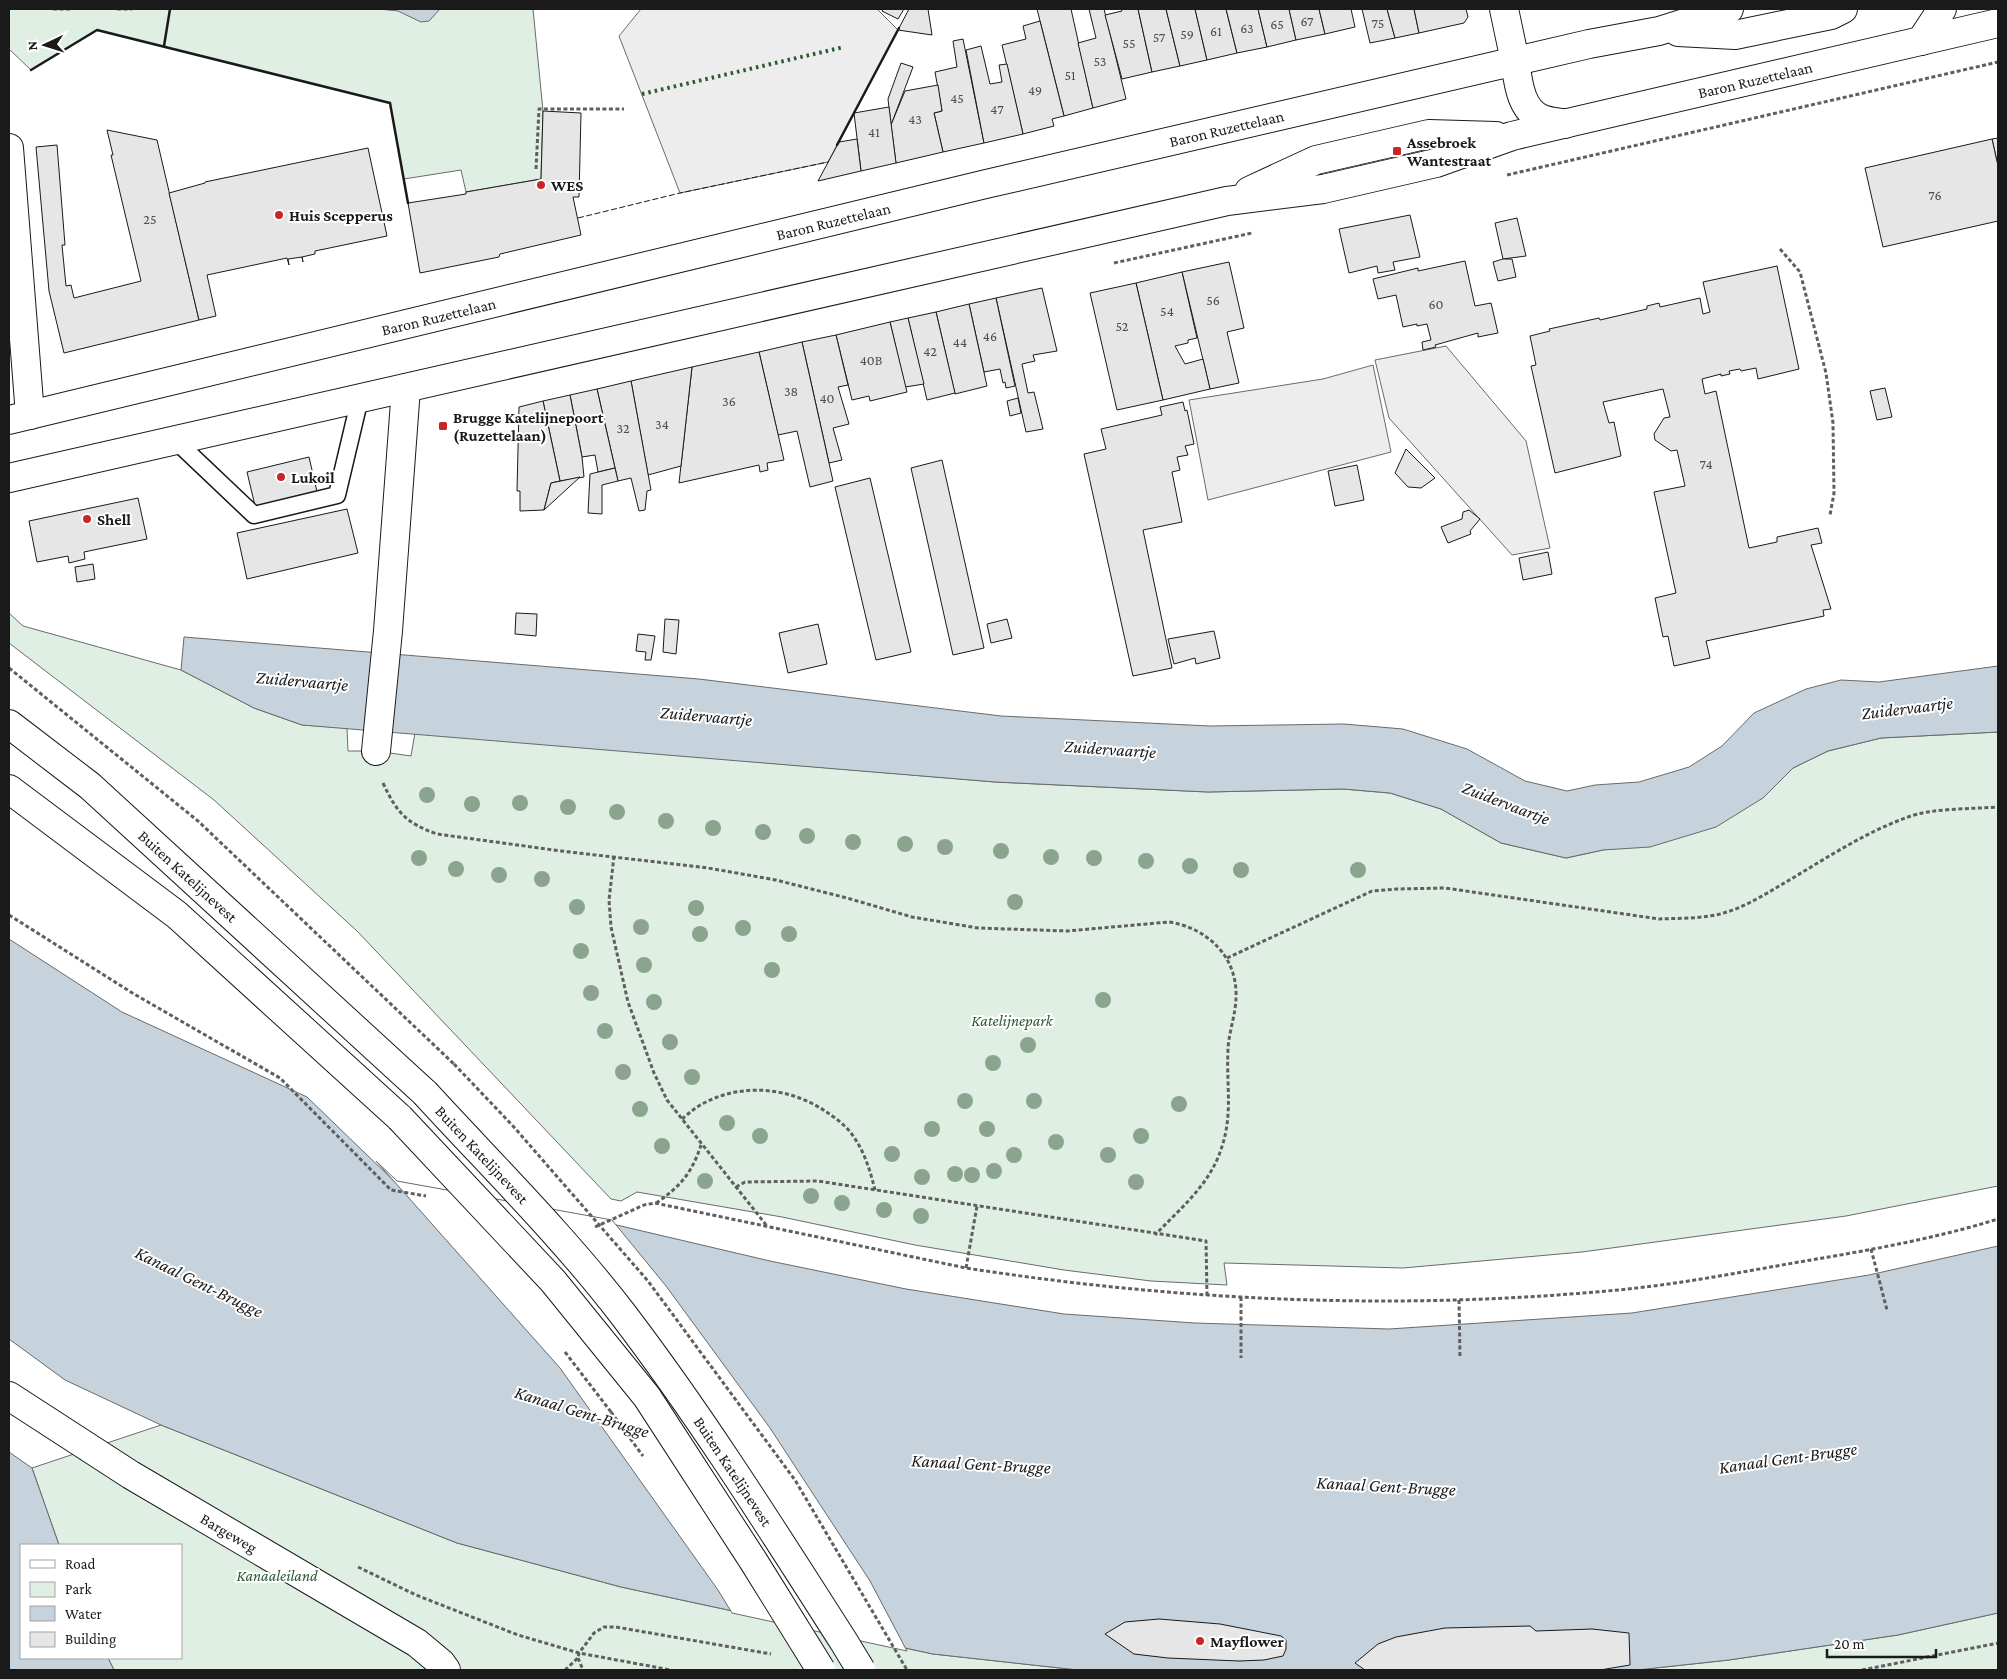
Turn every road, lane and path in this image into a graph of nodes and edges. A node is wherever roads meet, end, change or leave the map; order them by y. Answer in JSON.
{"nodes":[{"id":1,"x":52,"y":9,"type":"edge"},
{"id":2,"x":70,"y":9,"type":"edge"},
{"id":3,"x":117,"y":9,"type":"edge"},
{"id":4,"x":132,"y":9,"type":"edge"},
{"id":5,"x":1504,"y":9,"type":"edge"},
{"id":6,"x":1729,"y":9,"type":"edge"},
{"id":7,"x":1844,"y":9,"type":"edge"},
{"id":8,"x":1942,"y":9,"type":"edge"},
{"id":9,"x":1998,"y":23,"type":"edge"},
{"id":10,"x":1659,"y":31,"type":"junction"},
{"id":11,"x":1921,"y":41,"type":"junction"},
{"id":12,"x":1515,"y":61,"type":"junction"},
{"id":13,"x":624,"y":109,"type":"dead end"},
{"id":14,"x":1565,"y":124,"type":"junction"},
{"id":15,"x":9,"y":148,"type":"edge"},
{"id":16,"x":536,"y":169,"type":"dead end"},
{"id":17,"x":1780,"y":248,"type":"dead end"},
{"id":18,"x":406,"y":388,"type":"junction"},
{"id":19,"x":360,"y":398,"type":"junction"},
{"id":20,"x":20,"y":418,"type":"edge"},
{"id":21,"x":175,"y":440,"type":"junction"},
{"id":22,"x":9,"y":478,"type":"edge"},
{"id":23,"x":1830,"y":515,"type":"dead end"},
{"id":24,"x":9,"y":668,"type":"edge"},
{"id":25,"x":9,"y":724,"type":"edge"},
{"id":26,"x":376,"y":751,"type":"joint"},
{"id":27,"x":9,"y":789,"type":"edge"},
{"id":28,"x":1998,"y":807,"type":"edge"},
{"id":29,"x":614,"y":856,"type":"junction"},
{"id":30,"x":9,"y":915,"type":"edge"},
{"id":31,"x":1227,"y":958,"type":"junction"},
{"id":32,"x":454,"y":1064,"type":"dead end"},
{"id":33,"x":280,"y":1078,"type":"dead end"},
{"id":34,"x":682,"y":1118,"type":"junction"},
{"id":35,"x":701,"y":1145,"type":"junction"},
{"id":36,"x":736,"y":1187,"type":"junction"},
{"id":37,"x":875,"y":1190,"type":"junction"},
{"id":38,"x":655,"y":1203,"type":"junction"},
{"id":39,"x":977,"y":1206,"type":"junction"},
{"id":40,"x":630,"y":1210,"type":"dead end"},
{"id":41,"x":1998,"y":1220,"type":"edge"},
{"id":42,"x":768,"y":1227,"type":"junction"},
{"id":43,"x":1156,"y":1234,"type":"junction"},
{"id":44,"x":1871,"y":1250,"type":"junction"},
{"id":45,"x":966,"y":1268,"type":"junction"},
{"id":46,"x":1207,"y":1296,"type":"junction"},
{"id":47,"x":1241,"y":1297,"type":"junction"},
{"id":48,"x":1459,"y":1300,"type":"junction"},
{"id":49,"x":1886,"y":1310,"type":"dead end"},
{"id":50,"x":561,"y":1348,"type":"dead end"},
{"id":51,"x":1460,"y":1357,"type":"dead end"},
{"id":52,"x":1241,"y":1358,"type":"dead end"},
{"id":53,"x":9,"y":1396,"type":"edge"},
{"id":54,"x":646,"y":1460,"type":"dead end"},
{"id":55,"x":358,"y":1567,"type":"dead end"},
{"id":56,"x":1998,"y":1643,"type":"edge"},
{"id":57,"x":579,"y":1653,"type":"junction"},
{"id":58,"x":773,"y":1655,"type":"dead end"},
{"id":59,"x":578,"y":1658,"type":"junction"},
{"id":60,"x":446,"y":1670,"type":"edge"},
{"id":61,"x":565,"y":1670,"type":"edge"},
{"id":62,"x":583,"y":1670,"type":"edge"},
{"id":63,"x":672,"y":1670,"type":"edge"},
{"id":64,"x":821,"y":1670,"type":"edge"},
{"id":65,"x":861,"y":1670,"type":"edge"},
{"id":66,"x":1862,"y":1670,"type":"edge"}],
"edges":[{"from":1,"to":2,"type":"path"},
{"from":3,"to":4,"type":"path"},
{"from":5,"to":12,"type":"main road"},
{"from":6,"to":10,"type":"main road","name":"Baron Ruzettelaan"},
{"from":7,"to":10,"type":"main road","name":"Baron Ruzettelaan"},
{"from":8,"to":11,"type":"main road"},
{"from":9,"to":11,"type":"main road","name":"Baron Ruzettelaan"},
{"from":10,"to":12,"type":"main road","name":"Baron Ruzettelaan"},
{"from":11,"to":14,"type":"main road","name":"Baron Ruzettelaan"},
{"from":12,"to":14,"type":"main road"},
{"from":12,"to":20,"type":"main road","name":"Baron Ruzettelaan"},
{"from":13,"to":16,"type":"path"},
{"from":14,"to":18,"type":"main road","name":"Baron Ruzettelaan"},
{"from":15,"to":20,"type":"main road"},
{"from":17,"to":23,"type":"path"},
{"from":18,"to":19,"type":"main road","name":"Baron Ruzettelaan"},
{"from":18,"to":26,"type":"main road"},
{"from":19,"to":21,"type":"main road","name":"Baron Ruzettelaan"},
{"from":19,"to":21,"type":"lane"},
{"from":21,"to":22,"type":"main road","name":"Baron Ruzettelaan"},
{"from":24,"to":32,"type":"path"},
{"from":25,"to":65,"type":"main road","name":"Buiten Katelijnevest","bridge":true},
{"from":26,"to":29,"type":"path"},
{"from":27,"to":64,"type":"main road","name":"Buiten Katelijnevest","bridge":true},
{"from":28,"to":31,"type":"path"},
{"from":29,"to":31,"type":"path"},
{"from":29,"to":34,"type":"path"},
{"from":30,"to":33,"type":"path"},
{"from":31,"to":43,"type":"path"},
{"from":34,"to":35,"type":"path"},
{"from":34,"to":37,"type":"path"},
{"from":35,"to":36,"type":"path"},
{"from":35,"to":38,"type":"path"},
{"from":36,"to":37,"type":"path"},
{"from":36,"to":42,"type":"path"},
{"from":37,"to":39,"type":"path"},
{"from":38,"to":40,"type":"path"},
{"from":38,"to":42,"type":"path"},
{"from":39,"to":43,"type":"path"},
{"from":39,"to":45,"type":"path"},
{"from":41,"to":44,"type":"path"},
{"from":42,"to":45,"type":"path"},
{"from":43,"to":46,"type":"path"},
{"from":44,"to":48,"type":"path"},
{"from":44,"to":49,"type":"path"},
{"from":45,"to":46,"type":"path"},
{"from":46,"to":47,"type":"path"},
{"from":47,"to":48,"type":"path"},
{"from":47,"to":52,"type":"path"},
{"from":48,"to":51,"type":"path"},
{"from":50,"to":54,"type":"path","bridge":true},
{"from":53,"to":60,"type":"main road","name":"Bargeweg"},
{"from":55,"to":57,"type":"path"},
{"from":56,"to":66,"type":"path"},
{"from":57,"to":58,"type":"path"},
{"from":57,"to":59,"type":"path"},
{"from":57,"to":63,"type":"path"},
{"from":59,"to":61,"type":"path"},
{"from":59,"to":62,"type":"path"}]}
